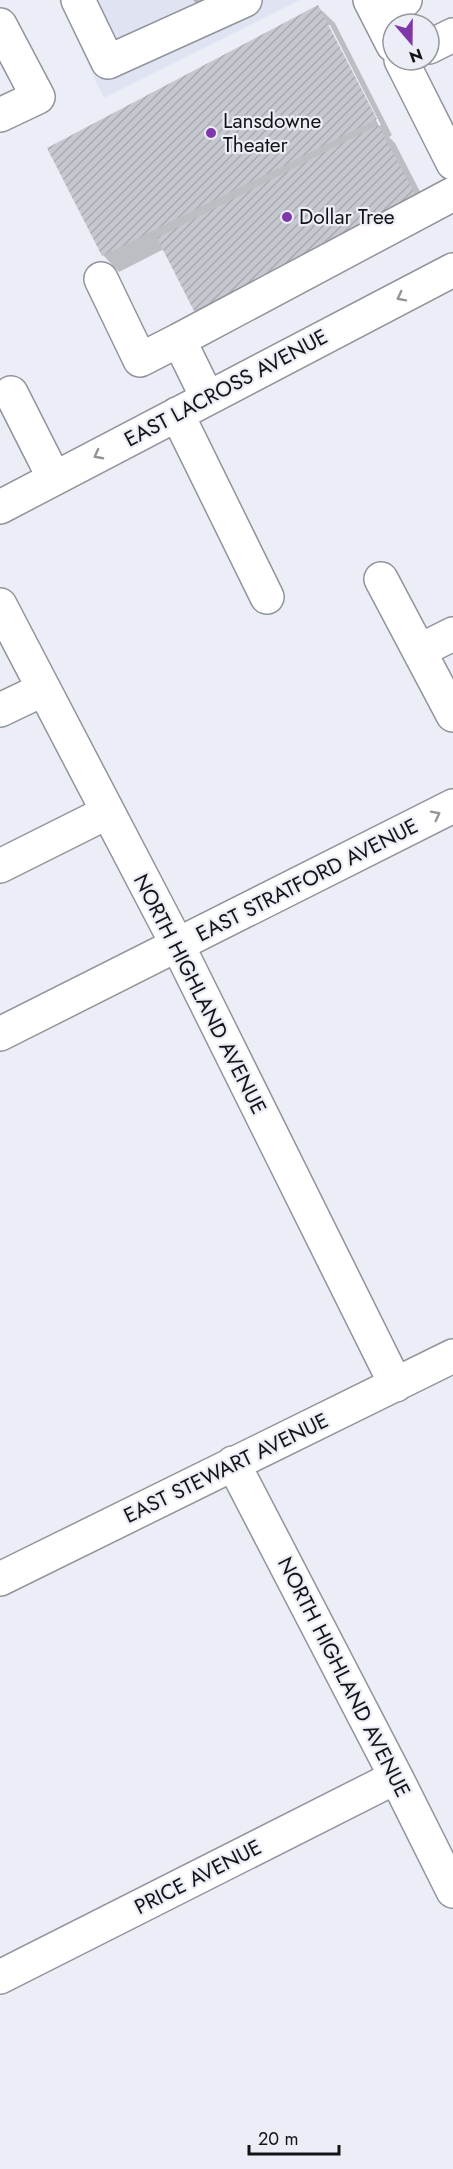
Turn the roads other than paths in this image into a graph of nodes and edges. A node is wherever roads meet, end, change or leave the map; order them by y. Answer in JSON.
{"nodes":[{"id":1,"x":78,"y":0,"type":"edge"},
{"id":2,"x":245,"y":0,"type":"edge"},
{"id":3,"x":0,"y":25,"type":"edge"},
{"id":4,"x":415,"y":72,"type":"edge"},
{"id":5,"x":0,"y":115,"type":"edge"},
{"id":6,"x":445,"y":125,"type":"edge"},
{"id":7,"x":453,"y":163,"type":"edge"},
{"id":8,"x":453,"y":194,"type":"edge"},
{"id":9,"x":453,"y":270,"type":"edge"},
{"id":10,"x":101,"y":279,"type":"dead end"},
{"id":11,"x":179,"y":340,"type":"junction"},
{"id":12,"x":11,"y":393,"type":"dead end"},
{"id":13,"x":207,"y":397,"type":"junction"},
{"id":14,"x":177,"y":414,"type":"junction"},
{"id":15,"x":54,"y":478,"type":"junction"},
{"id":16,"x":0,"y":507,"type":"edge"},
{"id":17,"x":381,"y":579,"type":"dead end"},
{"id":18,"x":267,"y":597,"type":"dead end"},
{"id":19,"x":0,"y":605,"type":"edge"},
{"id":20,"x":453,"y":634,"type":"edge"},
{"id":21,"x":419,"y":651,"type":"junction"},
{"id":22,"x":44,"y":688,"type":"junction"},
{"id":23,"x":0,"y":710,"type":"edge"},
{"id":24,"x":453,"y":715,"type":"edge"},
{"id":25,"x":453,"y":806,"type":"edge"},
{"id":26,"x":108,"y":812,"type":"junction"},
{"id":27,"x":0,"y":866,"type":"edge"},
{"id":28,"x":178,"y":946,"type":"junction"},
{"id":29,"x":0,"y":1034,"type":"edge"},
{"id":30,"x":453,"y":1356,"type":"edge"},
{"id":31,"x":396,"y":1385,"type":"junction"},
{"id":32,"x":233,"y":1463,"type":"junction"},
{"id":33,"x":0,"y":1579,"type":"edge"},
{"id":34,"x":396,"y":1777,"type":"junction"},
{"id":35,"x":453,"y":1891,"type":"edge"},
{"id":36,"x":0,"y":1977,"type":"edge"}],
"edges":[{"from":1,"to":2,"type":"street"},
{"from":3,"to":5,"type":"street"},
{"from":4,"to":6,"type":"street"},
{"from":6,"to":7,"type":"street"},
{"from":8,"to":11,"type":"street"},
{"from":9,"to":13,"type":"street","name":"EAST LACROSS AVENUE","one_way":true},
{"from":10,"to":11,"type":"street"},
{"from":11,"to":13,"type":"street"},
{"from":12,"to":15,"type":"street"},
{"from":13,"to":14,"type":"street","name":"EAST LACROSS AVENUE"},
{"from":14,"to":15,"type":"street","name":"EAST LACROSS AVENUE","one_way":true},
{"from":14,"to":18,"type":"street"},
{"from":15,"to":16,"type":"street","name":"EAST LACROSS AVENUE"},
{"from":17,"to":21,"type":"street"},
{"from":19,"to":22,"type":"street","name":"NORTH HIGHLAND AVENUE"},
{"from":20,"to":21,"type":"street"},
{"from":21,"to":24,"type":"street"},
{"from":22,"to":23,"type":"street"},
{"from":22,"to":26,"type":"street","name":"NORTH HIGHLAND AVENUE"},
{"from":28,"to":25,"type":"street","name":"EAST STRATFORD AVENUE","one_way":true},
{"from":26,"to":27,"type":"street"},
{"from":26,"to":28,"type":"street","name":"NORTH HIGHLAND AVENUE"},
{"from":28,"to":29,"type":"street","name":"EAST STRATFORD AVENUE"},
{"from":28,"to":31,"type":"street","name":"NORTH HIGHLAND AVENUE"},
{"from":30,"to":31,"type":"street","name":"EAST STEWART AVENUE"},
{"from":31,"to":32,"type":"street","name":"EAST STEWART AVENUE"},
{"from":32,"to":33,"type":"street","name":"EAST STEWART AVENUE"},
{"from":32,"to":34,"type":"street","name":"NORTH HIGHLAND AVENUE"},
{"from":34,"to":35,"type":"street","name":"NORTH HIGHLAND AVENUE"},
{"from":34,"to":36,"type":"street","name":"PRICE AVENUE"}]}
